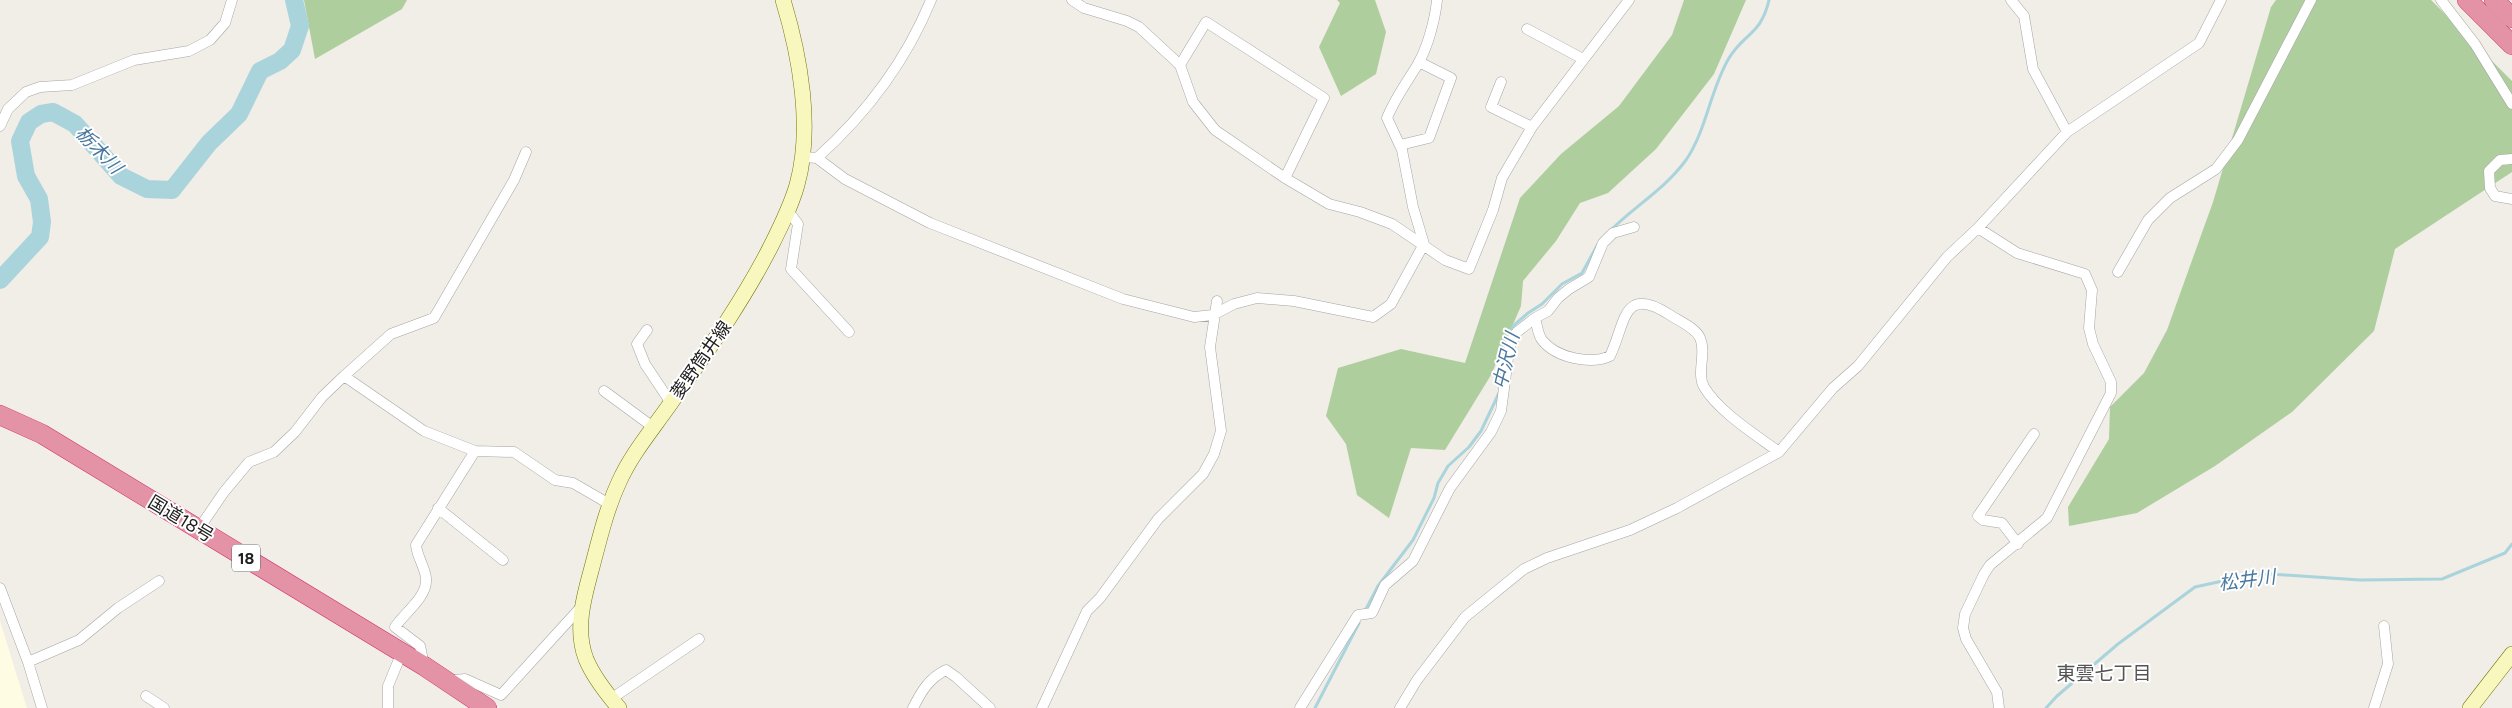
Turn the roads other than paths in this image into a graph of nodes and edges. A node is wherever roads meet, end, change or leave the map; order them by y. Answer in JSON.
{"nodes":[{"id":1,"x":232,"y":0,"type":"edge"},
{"id":2,"x":783,"y":0,"type":"edge"},
{"id":3,"x":931,"y":0,"type":"edge"},
{"id":4,"x":1072,"y":0,"type":"edge"},
{"id":5,"x":1437,"y":0,"type":"edge"},
{"id":6,"x":1629,"y":0,"type":"edge"},
{"id":7,"x":2011,"y":0,"type":"edge"},
{"id":8,"x":2221,"y":0,"type":"edge"},
{"id":9,"x":2311,"y":0,"type":"edge"},
{"id":10,"x":2441,"y":0,"type":"edge"},
{"id":11,"x":2467,"y":0,"type":"edge"},
{"id":12,"x":2494,"y":0,"type":"edge"},
{"id":13,"x":2512,"y":18,"type":"edge"},
{"id":14,"x":1527,"y":29,"type":"dead end"},
{"id":15,"x":2512,"y":45,"type":"edge"},
{"id":16,"x":1583,"y":59,"type":"junction"},
{"id":17,"x":1419,"y":62,"type":"junction"},
{"id":18,"x":1180,"y":65,"type":"junction"},
{"id":19,"x":1501,"y":82,"type":"dead end"},
{"id":20,"x":2512,"y":104,"type":"edge"},
{"id":21,"x":0,"y":126,"type":"edge"},
{"id":22,"x":1532,"y":127,"type":"junction"},
{"id":23,"x":2067,"y":132,"type":"junction"},
{"id":24,"x":1400,"y":145,"type":"junction"},
{"id":25,"x":526,"y":152,"type":"dead end"},
{"id":26,"x":810,"y":158,"type":"junction"},
{"id":27,"x":2512,"y":159,"type":"edge"},
{"id":28,"x":1285,"y":178,"type":"junction"},
{"id":29,"x":2512,"y":199,"type":"edge"},
{"id":30,"x":788,"y":211,"type":"junction"},
{"id":31,"x":1634,"y":227,"type":"dead end"},
{"id":32,"x":1978,"y":228,"type":"junction"},
{"id":33,"x":1424,"y":244,"type":"junction"},
{"id":34,"x":2118,"y":272,"type":"dead end"},
{"id":35,"x":1217,"y":301,"type":"dead end"},
{"id":36,"x":1214,"y":315,"type":"junction"},
{"id":37,"x":1535,"y":318,"type":"junction"},
{"id":38,"x":647,"y":330,"type":"dead end"},
{"id":39,"x":849,"y":332,"type":"dead end"},
{"id":40,"x":344,"y":376,"type":"junction"},
{"id":41,"x":604,"y":391,"type":"dead end"},
{"id":42,"x":670,"y":403,"type":"junction"},
{"id":43,"x":0,"y":415,"type":"edge"},
{"id":44,"x":654,"y":427,"type":"junction"},
{"id":45,"x":2034,"y":434,"type":"dead end"},
{"id":46,"x":475,"y":451,"type":"junction"},
{"id":47,"x":1779,"y":452,"type":"junction"},
{"id":48,"x":611,"y":505,"type":"junction"},
{"id":49,"x":438,"y":508,"type":"junction"},
{"id":50,"x":198,"y":530,"type":"junction"},
{"id":51,"x":2018,"y":544,"type":"junction"},
{"id":52,"x":503,"y":560,"type":"dead end"},
{"id":53,"x":159,"y":581,"type":"dead end"},
{"id":54,"x":0,"y":588,"type":"edge"},
{"id":55,"x":581,"y":607,"type":"junction"},
{"id":56,"x":2384,"y":626,"type":"dead end"},
{"id":57,"x":699,"y":639,"type":"dead end"},
{"id":58,"x":402,"y":652,"type":"junction"},
{"id":59,"x":2512,"y":654,"type":"edge"},
{"id":60,"x":28,"y":662,"type":"junction"},
{"id":61,"x":424,"y":666,"type":"junction"},
{"id":62,"x":446,"y":681,"type":"junction"},
{"id":63,"x":146,"y":696,"type":"dead end"},
{"id":64,"x":615,"y":704,"type":"edge"},
{"id":65,"x":42,"y":708,"type":"edge"},
{"id":66,"x":164,"y":708,"type":"edge"},
{"id":67,"x":388,"y":708,"type":"edge"},
{"id":68,"x":487,"y":708,"type":"edge"},
{"id":69,"x":913,"y":708,"type":"edge"},
{"id":70,"x":990,"y":708,"type":"edge"},
{"id":71,"x":1042,"y":708,"type":"edge"},
{"id":72,"x":1300,"y":708,"type":"edge"},
{"id":73,"x":1400,"y":708,"type":"edge"},
{"id":74,"x":1999,"y":708,"type":"edge"},
{"id":75,"x":2374,"y":708,"type":"edge"},
{"id":76,"x":2470,"y":708,"type":"edge"}],
"edges":[{"from":1,"to":21,"type":"street"},
{"from":2,"to":26,"type":"main road","name":"菱野筒井線"},
{"from":3,"to":26,"type":"street"},
{"from":4,"to":18,"type":"street"},
{"from":5,"to":17,"type":"street"},
{"from":6,"to":16,"type":"street"},
{"from":7,"to":23,"type":"street"},
{"from":8,"to":23,"type":"street"},
{"from":9,"to":34,"type":"street"},
{"from":10,"to":20,"type":"street"},
{"from":11,"to":15,"type":"highway"},
{"from":12,"to":13,"type":"highway"},
{"from":14,"to":16,"type":"street"},
{"from":16,"to":22,"type":"street"},
{"from":17,"to":24,"type":"street"},
{"from":17,"to":24,"type":"street"},
{"from":18,"to":28,"type":"street"},
{"from":18,"to":28,"type":"street"},
{"from":19,"to":22,"type":"street"},
{"from":22,"to":33,"type":"street"},
{"from":23,"to":32,"type":"street"},
{"from":24,"to":33,"type":"street"},
{"from":25,"to":40,"type":"street"},
{"from":26,"to":30,"type":"main road","name":"菱野筒井線"},
{"from":26,"to":36,"type":"street"},
{"from":27,"to":29,"type":"street"},
{"from":28,"to":33,"type":"street"},
{"from":30,"to":39,"type":"street"},
{"from":30,"to":42,"type":"main road","name":"菱野筒井線"},
{"from":31,"to":37,"type":"street"},
{"from":32,"to":47,"type":"street"},
{"from":32,"to":51,"type":"street"},
{"from":33,"to":36,"type":"street"},
{"from":35,"to":36,"type":"street"},
{"from":36,"to":71,"type":"street"},
{"from":37,"to":47,"type":"street"},
{"from":37,"to":72,"type":"street"},
{"from":38,"to":42,"type":"street"},
{"from":40,"to":46,"type":"street"},
{"from":40,"to":50,"type":"street"},
{"from":41,"to":44,"type":"street"},
{"from":42,"to":44,"type":"main road","name":"菱野筒井線"},
{"from":43,"to":50,"type":"highway","name":"国道18号","number":"18"},
{"from":44,"to":48,"type":"main road","name":"菱野筒井線"},
{"from":45,"to":51,"type":"street"},
{"from":46,"to":48,"type":"street"},
{"from":46,"to":49,"type":"street"},
{"from":47,"to":73,"type":"street"},
{"from":48,"to":55,"type":"main road","name":"菱野筒井線"},
{"from":49,"to":52,"type":"street"},
{"from":49,"to":61,"type":"street"},
{"from":50,"to":58,"type":"highway","name":"国道18号","number":"18"},
{"from":51,"to":74,"type":"street"},
{"from":53,"to":60,"type":"street"},
{"from":54,"to":60,"type":"street"},
{"from":55,"to":62,"type":"street"},
{"from":55,"to":64,"type":"main road","name":"菱野筒井線"},
{"from":56,"to":75,"type":"street"},
{"from":57,"to":64,"type":"street"},
{"from":58,"to":61,"type":"highway","name":"国道18号","number":"18"},
{"from":58,"to":67,"type":"street"},
{"from":59,"to":76,"type":"main road"},
{"from":60,"to":65,"type":"street"},
{"from":61,"to":62,"type":"highway","name":"国道18号","number":"18"},
{"from":62,"to":68,"type":"highway","name":"国道18号","number":"18"},
{"from":63,"to":66,"type":"street"},
{"from":69,"to":70,"type":"street"}]}
